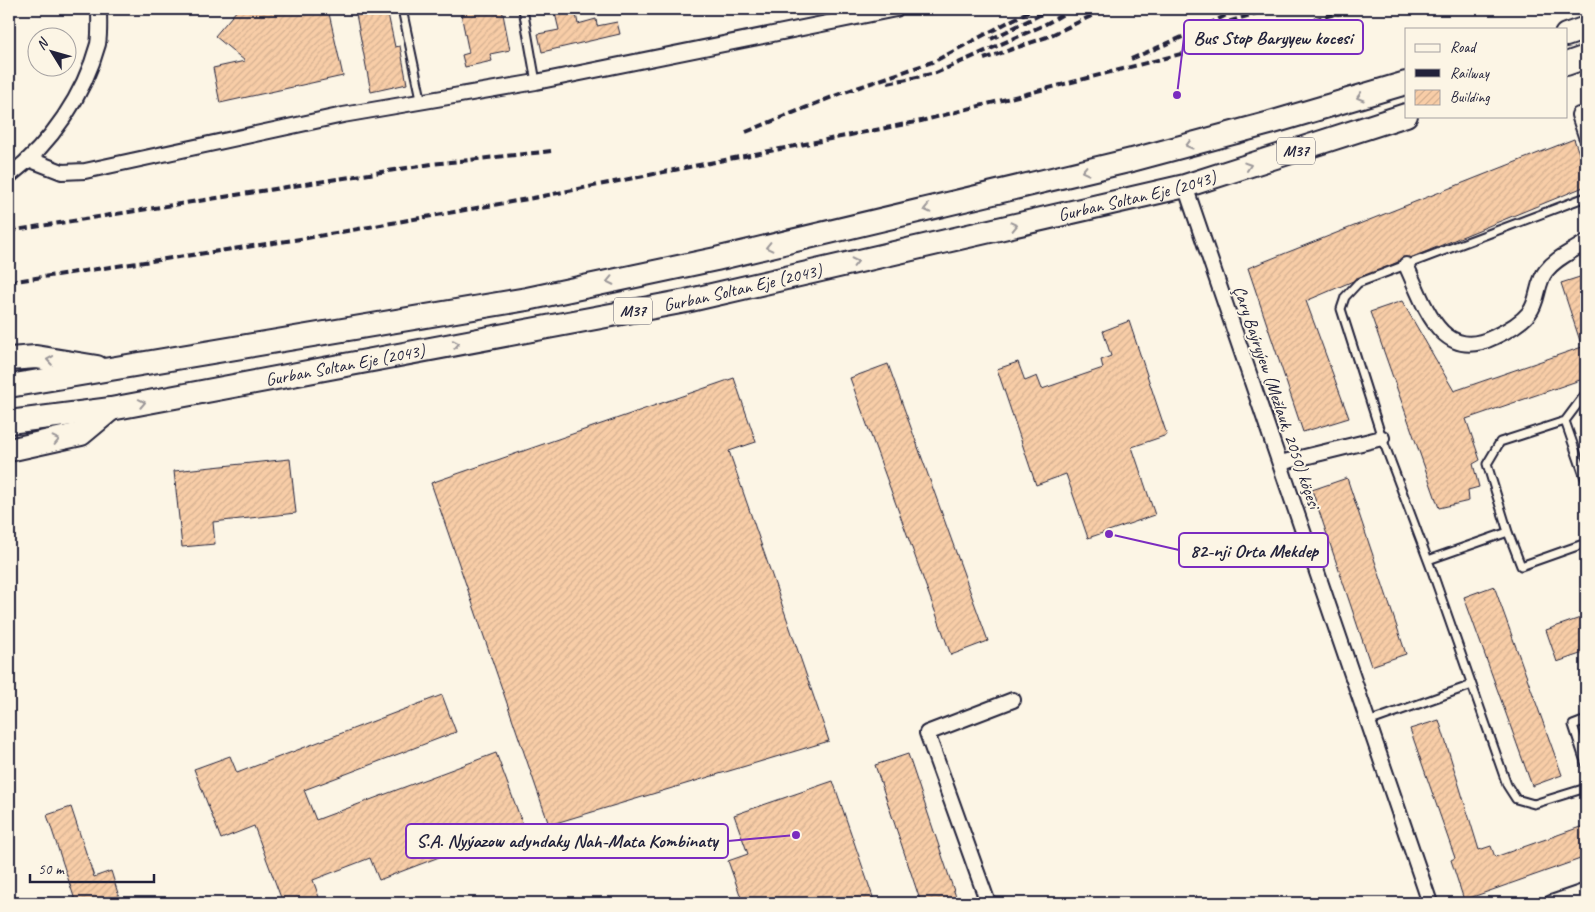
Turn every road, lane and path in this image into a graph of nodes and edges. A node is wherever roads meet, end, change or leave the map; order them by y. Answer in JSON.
{"nodes":[{"id":1,"x":99,"y":9,"type":"edge"},
{"id":2,"x":402,"y":9,"type":"edge"},
{"id":3,"x":523,"y":9,"type":"edge"},
{"id":4,"x":896,"y":9,"type":"edge"},
{"id":5,"x":1586,"y":28,"type":"edge"},
{"id":6,"x":1568,"y":34,"type":"edge"},
{"id":7,"x":1586,"y":57,"type":"edge"},
{"id":8,"x":1568,"y":63,"type":"edge"},
{"id":9,"x":536,"y":82,"type":"junction"},
{"id":10,"x":1405,"y":83,"type":"edge"},
{"id":11,"x":422,"y":103,"type":"junction"},
{"id":12,"x":1582,"y":114,"type":"edge"},
{"id":13,"x":1405,"y":115,"type":"edge"},
{"id":14,"x":1586,"y":136,"type":"edge"},
{"id":15,"x":31,"y":160,"type":"junction"},
{"id":16,"x":9,"y":176,"type":"edge"},
{"id":17,"x":1185,"y":186,"type":"junction"},
{"id":18,"x":1586,"y":197,"type":"edge"},
{"id":19,"x":1586,"y":242,"type":"edge"},
{"id":20,"x":1406,"y":265,"type":"junction"},
{"id":21,"x":9,"y":359,"type":"edge"},
{"id":22,"x":116,"y":370,"type":"junction"},
{"id":23,"x":9,"y":386,"type":"edge"},
{"id":24,"x":1586,"y":393,"type":"edge"},
{"id":25,"x":111,"y":408,"type":"junction"},
{"id":26,"x":1565,"y":421,"type":"junction"},
{"id":27,"x":9,"y":422,"type":"edge"},
{"id":28,"x":1382,"y":438,"type":"junction"},
{"id":29,"x":9,"y":450,"type":"edge"},
{"id":30,"x":1280,"y":463,"type":"junction"},
{"id":31,"x":1586,"y":482,"type":"edge"},
{"id":32,"x":1508,"y":532,"type":"junction"},
{"id":33,"x":1586,"y":543,"type":"edge"},
{"id":34,"x":1428,"y":560,"type":"junction"},
{"id":35,"x":1472,"y":685,"type":"junction"},
{"id":36,"x":1013,"y":700,"type":"dead end"},
{"id":37,"x":1586,"y":720,"type":"edge"},
{"id":38,"x":1368,"y":722,"type":"junction"},
{"id":39,"x":1586,"y":765,"type":"edge"},
{"id":40,"x":1586,"y":788,"type":"edge"},
{"id":41,"x":1586,"y":891,"type":"edge"},
{"id":42,"x":988,"y":903,"type":"edge"},
{"id":43,"x":1430,"y":903,"type":"edge"},
{"id":44,"x":1551,"y":903,"type":"edge"}],
"edges":[{"from":1,"to":15,"type":"street"},
{"from":2,"to":11,"type":"lane"},
{"from":3,"to":9,"type":"lane"},
{"from":4,"to":9,"type":"street"},
{"from":5,"to":6,"type":"highway"},
{"from":7,"to":8,"type":"highway"},
{"from":9,"to":11,"type":"street"},
{"from":10,"to":22,"type":"highway","name":"Gurban Soltan Eje (2043)","number":"M37","one_way":true},
{"from":11,"to":15,"type":"street"},
{"from":12,"to":14,"type":"street"},
{"from":17,"to":13,"type":"highway","name":"Gurban Soltan Eje (2043)","number":"M37","one_way":true},
{"from":15,"to":16,"type":"street"},
{"from":25,"to":17,"type":"highway","name":"Gurban Soltan Eje (2043)","number":"M37","one_way":true},
{"from":17,"to":30,"type":"street","name":"Çary Baýryýew (Mežlauk, 2050) köçesi"},
{"from":18,"to":20,"type":"lane"},
{"from":19,"to":20,"type":"street"},
{"from":20,"to":28,"type":"lane"},
{"from":22,"to":21,"type":"highway","one_way":true},
{"from":22,"to":23,"type":"highway","name":"Gurban Soltan Eje (2043)","number":"M37"},
{"from":24,"to":26,"type":"lane"},
{"from":25,"to":27,"type":"highway","name":"Gurban Soltan Eje (2043)","number":"M37"},
{"from":29,"to":25,"type":"highway","one_way":true},
{"from":26,"to":31,"type":"lane"},
{"from":26,"to":32,"type":"lane"},
{"from":28,"to":30,"type":"street"},
{"from":28,"to":34,"type":"lane"},
{"from":30,"to":38,"type":"street","name":"Çary Baýryýew (Mežlauk, 2050) köçesi"},
{"from":32,"to":33,"type":"lane"},
{"from":32,"to":34,"type":"lane"},
{"from":34,"to":35,"type":"lane"},
{"from":35,"to":38,"type":"lane"},
{"from":35,"to":40,"type":"lane"},
{"from":36,"to":42,"type":"street"},
{"from":37,"to":39,"type":"lane"},
{"from":38,"to":43,"type":"street","name":"Çary Baýryýew (Mežlauk, 2050) köçesi"},
{"from":41,"to":44,"type":"street"}]}
